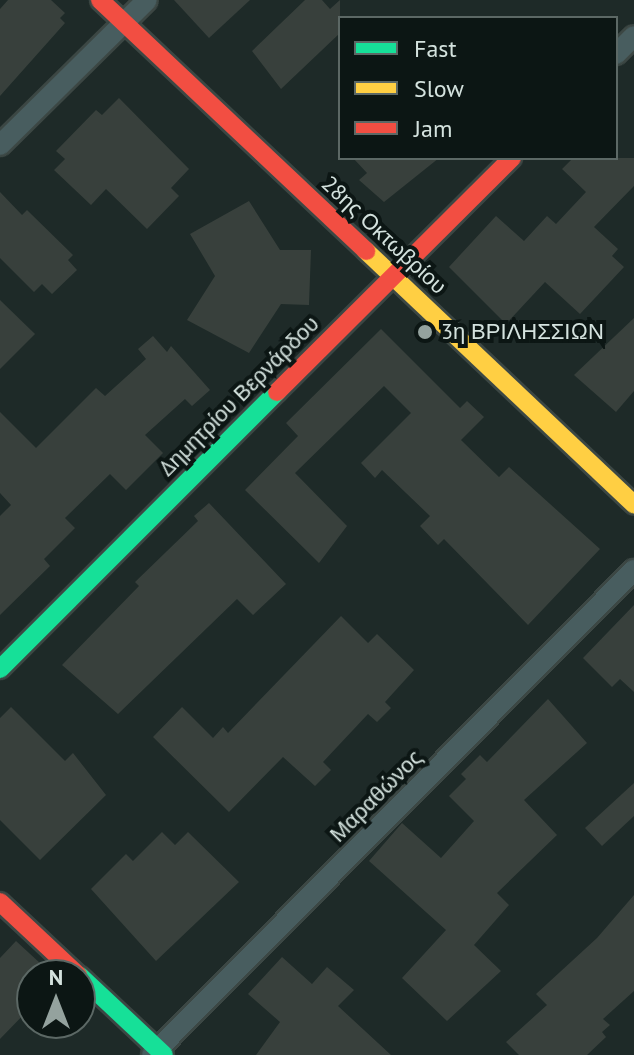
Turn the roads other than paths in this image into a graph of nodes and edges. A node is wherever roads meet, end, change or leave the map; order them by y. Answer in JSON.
{"nodes":[{"id":1,"x":100,"y":0,"type":"edge"},
{"id":2,"x":147,"y":0,"type":"edge"},
{"id":3,"x":124,"y":22,"type":"junction"},
{"id":4,"x":634,"y":36,"type":"edge"},
{"id":5,"x":618,"y":52,"type":"edge"},
{"id":6,"x":0,"y":145,"type":"edge"},
{"id":7,"x":510,"y":160,"type":"edge"},
{"id":8,"x":393,"y":276,"type":"junction"},
{"id":9,"x":634,"y":504,"type":"edge"},
{"id":10,"x":634,"y":570,"type":"edge"},
{"id":11,"x":0,"y":669,"type":"edge"},
{"id":12,"x":0,"y":902,"type":"edge"},
{"id":13,"x":61,"y":959,"type":"edge"},
{"id":14,"x":96,"y":993,"type":"edge"},
{"id":15,"x":158,"y":1053,"type":"edge"}],
"edges":[{"from":1,"to":3,"type":"street","name":"28ης Οκτωβρίου"},
{"from":2,"to":3,"type":"street"},
{"from":3,"to":6,"type":"street"},
{"from":3,"to":8,"type":"street","name":"28ης Οκτωβρίου"},
{"from":4,"to":5,"type":"street"},
{"from":7,"to":8,"type":"street","name":"Δημητρίου Βερνάρδου"},
{"from":8,"to":9,"type":"street","name":"28ης Οκτωβρίου"},
{"from":8,"to":11,"type":"street","name":"Δημητρίου Βερνάρδου"},
{"from":10,"to":15,"type":"street","name":"Μαραθώνος"},
{"from":12,"to":13,"type":"street"},
{"from":14,"to":15,"type":"street"}]}
